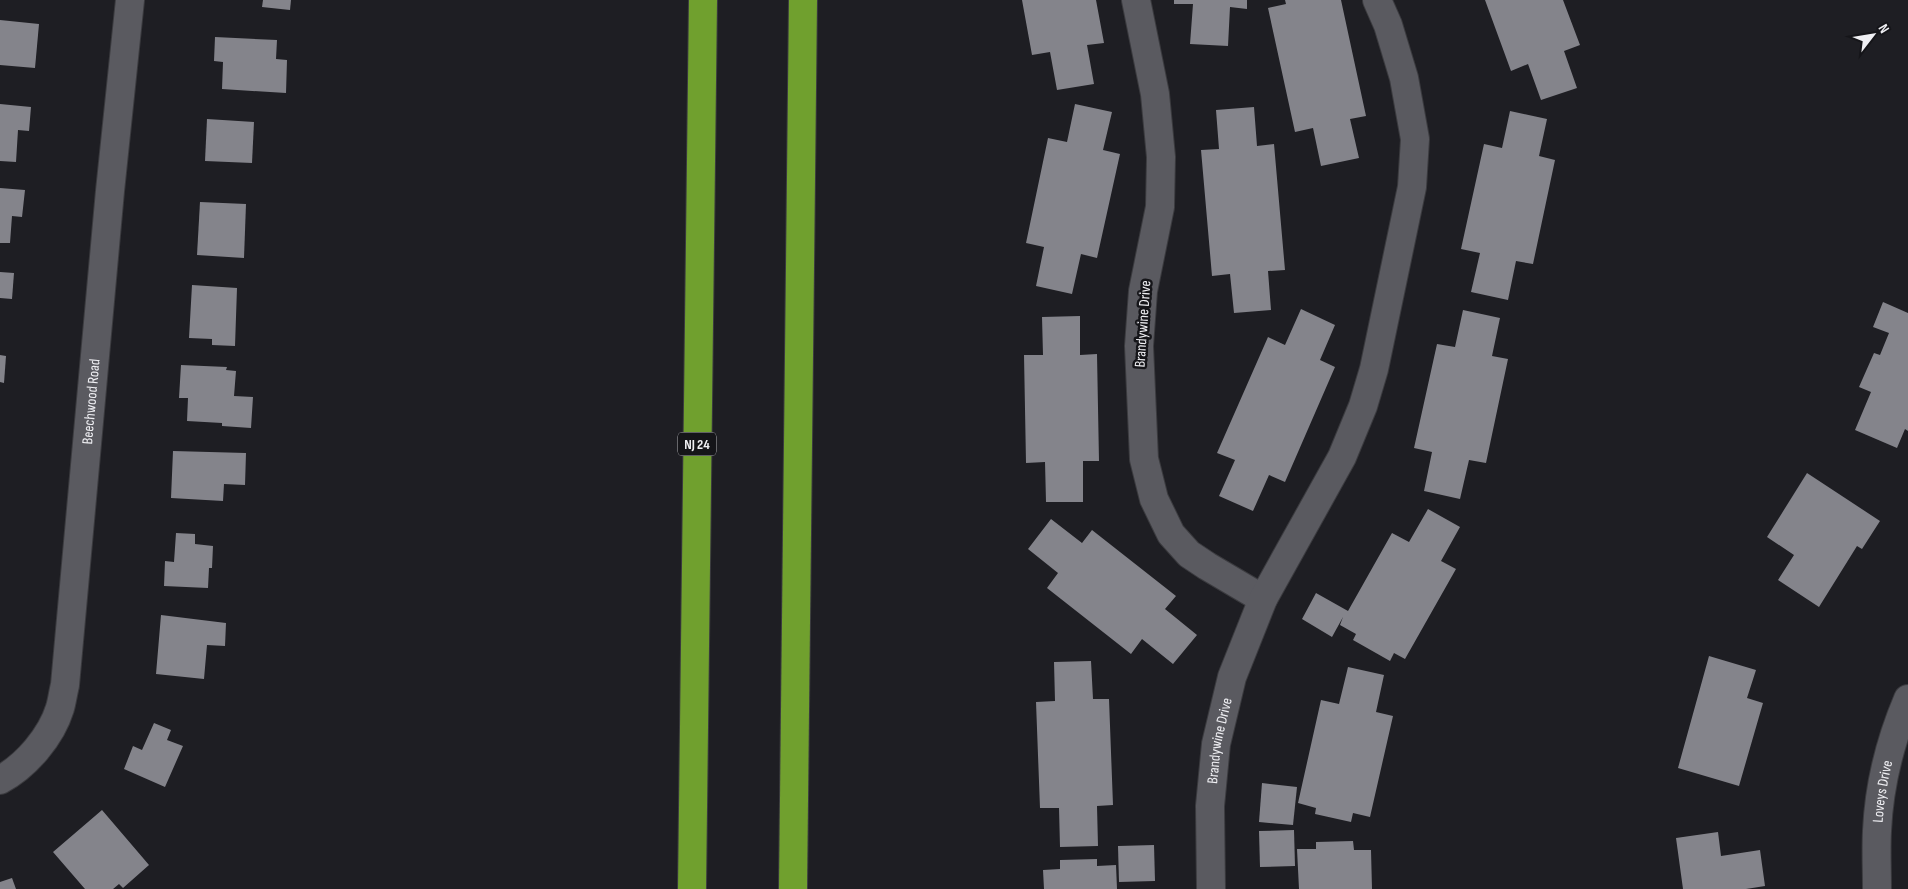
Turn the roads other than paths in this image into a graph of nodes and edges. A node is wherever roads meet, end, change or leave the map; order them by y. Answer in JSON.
{"nodes":[{"id":1,"x":130,"y":0,"type":"edge"},
{"id":2,"x":703,"y":0,"type":"edge"},
{"id":3,"x":802,"y":0,"type":"edge"},
{"id":4,"x":1136,"y":0,"type":"edge"},
{"id":5,"x":1376,"y":0,"type":"edge"},
{"id":6,"x":1263,"y":599,"type":"junction"},
{"id":7,"x":1908,"y":699,"type":"edge"},
{"id":8,"x":0,"y":780,"type":"edge"},
{"id":9,"x":692,"y":889,"type":"edge"},
{"id":10,"x":793,"y":889,"type":"edge"},
{"id":11,"x":1211,"y":889,"type":"edge"},
{"id":12,"x":1877,"y":889,"type":"edge"}],
"edges":[{"from":1,"to":8,"type":"street","name":"Beechwood Road"},
{"from":2,"to":9,"type":"highway","number":"NJ 24"},
{"from":3,"to":10,"type":"highway"},
{"from":4,"to":6,"type":"street","name":"Brandywine Drive"},
{"from":5,"to":6,"type":"street","name":"Brandywine Drive"},
{"from":6,"to":11,"type":"street","name":"Brandywine Drive"},
{"from":7,"to":12,"type":"street","name":"Loveys Drive"}]}
